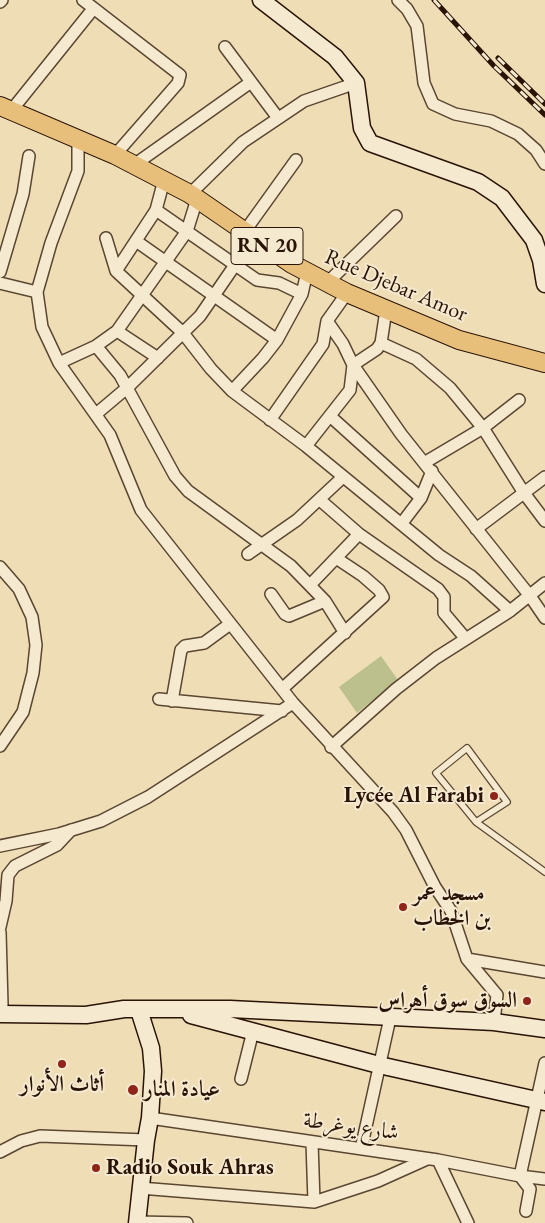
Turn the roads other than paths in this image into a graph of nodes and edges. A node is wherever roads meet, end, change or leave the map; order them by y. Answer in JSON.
{"nodes":[{"id":1,"x":83,"y":0,"type":"edge"},
{"id":2,"x":260,"y":0,"type":"edge"},
{"id":3,"x":398,"y":0,"type":"edge"},
{"id":4,"x":93,"y":10,"type":"junction"},
{"id":5,"x":225,"y":47,"type":"dead end"},
{"id":6,"x":251,"y":82,"type":"junction"},
{"id":7,"x":356,"y":83,"type":"junction"},
{"id":8,"x":6,"y":109,"type":"edge"},
{"id":9,"x":278,"y":118,"type":"junction"},
{"id":10,"x":78,"y":139,"type":"junction"},
{"id":11,"x":115,"y":155,"type":"junction"},
{"id":12,"x":29,"y":156,"type":"dead end"},
{"id":13,"x":296,"y":160,"type":"dead end"},
{"id":14,"x":545,"y":164,"type":"edge"},
{"id":15,"x":134,"y":165,"type":"junction"},
{"id":16,"x":164,"y":180,"type":"junction"},
{"id":17,"x":194,"y":197,"type":"junction"},
{"id":18,"x":156,"y":210,"type":"junction"},
{"id":19,"x":396,"y":216,"type":"dead end"},
{"id":20,"x":187,"y":231,"type":"junction"},
{"id":21,"x":245,"y":231,"type":"junction"},
{"id":22,"x":106,"y":238,"type":"dead end"},
{"id":23,"x":136,"y":241,"type":"junction"},
{"id":24,"x":165,"y":260,"type":"junction"},
{"id":25,"x":235,"y":264,"type":"junction"},
{"id":26,"x":116,"y":271,"type":"junction"},
{"id":27,"x":0,"y":272,"type":"edge"},
{"id":28,"x":307,"y":272,"type":"junction"},
{"id":29,"x":0,"y":283,"type":"edge"},
{"id":30,"x":327,"y":283,"type":"junction"},
{"id":31,"x":545,"y":284,"type":"edge"},
{"id":32,"x":36,"y":292,"type":"junction"},
{"id":33,"x":346,"y":293,"type":"junction"},
{"id":34,"x":214,"y":294,"type":"junction"},
{"id":35,"x":302,"y":294,"type":"junction"},
{"id":36,"x":141,"y":296,"type":"junction"},
{"id":37,"x":386,"y":310,"type":"junction"},
{"id":38,"x":327,"y":321,"type":"junction"},
{"id":39,"x":117,"y":331,"type":"junction"},
{"id":40,"x":184,"y":333,"type":"junction"},
{"id":41,"x":277,"y":340,"type":"junction"},
{"id":42,"x":381,"y":343,"type":"junction"},
{"id":43,"x":96,"y":346,"type":"junction"},
{"id":44,"x":158,"y":358,"type":"junction"},
{"id":45,"x":59,"y":363,"type":"junction"},
{"id":46,"x":545,"y":363,"type":"edge"},
{"id":47,"x":353,"y":365,"type":"junction"},
{"id":48,"x":128,"y":387,"type":"junction"},
{"id":49,"x":232,"y":391,"type":"junction"},
{"id":50,"x":519,"y":400,"type":"dead end"},
{"id":51,"x":96,"y":414,"type":"junction"},
{"id":52,"x":330,"y":416,"type":"junction"},
{"id":53,"x":270,"y":420,"type":"junction"},
{"id":54,"x":483,"y":428,"type":"junction"},
{"id":55,"x":306,"y":446,"type":"junction"},
{"id":56,"x":428,"y":467,"type":"junction"},
{"id":57,"x":343,"y":477,"type":"junction"},
{"id":58,"x":545,"y":477,"type":"edge"},
{"id":59,"x":524,"y":493,"type":"junction"},
{"id":60,"x":421,"y":498,"type":"junction"},
{"id":61,"x":320,"y":500,"type":"junction"},
{"id":62,"x":545,"y":521,"type":"edge"},
{"id":63,"x":402,"y":523,"type":"junction"},
{"id":64,"x":476,"y":529,"type":"junction"},
{"id":65,"x":359,"y":534,"type":"junction"},
{"id":66,"x":262,"y":543,"type":"junction"},
{"id":67,"x":248,"y":554,"type":"dead end"},
{"id":68,"x":336,"y":558,"type":"junction"},
{"id":69,"x":0,"y":567,"type":"edge"},
{"id":70,"x":545,"y":583,"type":"edge"},
{"id":71,"x":311,"y":584,"type":"junction"},
{"id":72,"x":271,"y":594,"type":"dead end"},
{"id":73,"x":530,"y":596,"type":"junction"},
{"id":74,"x":325,"y":601,"type":"junction"},
{"id":75,"x":510,"y":612,"type":"junction"},
{"id":76,"x":545,"y":618,"type":"edge"},
{"id":77,"x":230,"y":624,"type":"junction"},
{"id":78,"x":345,"y":633,"type":"junction"},
{"id":79,"x":466,"y":639,"type":"junction"},
{"id":80,"x":282,"y":689,"type":"junction"},
{"id":81,"x":159,"y":699,"type":"dead end"},
{"id":82,"x":172,"y":701,"type":"junction"},
{"id":83,"x":293,"y":703,"type":"junction"},
{"id":84,"x":282,"y":711,"type":"junction"},
{"id":85,"x":0,"y":746,"type":"edge"},
{"id":86,"x":331,"y":747,"type":"junction"},
{"id":87,"x":476,"y":822,"type":"junction"},
{"id":88,"x":71,"y":830,"type":"junction"},
{"id":89,"x":0,"y":846,"type":"edge"},
{"id":90,"x":545,"y":872,"type":"edge"},
{"id":91,"x":0,"y":926,"type":"edge"},
{"id":92,"x":0,"y":932,"type":"edge"},
{"id":93,"x":468,"y":960,"type":"junction"},
{"id":94,"x":545,"y":972,"type":"edge"},
{"id":95,"x":1,"y":1008,"type":"edge"},
{"id":96,"x":132,"y":1010,"type":"junction"},
{"id":97,"x":180,"y":1010,"type":"junction"},
{"id":98,"x":390,"y":1018,"type":"junction"},
{"id":99,"x":494,"y":1022,"type":"junction"},
{"id":100,"x":545,"y":1029,"type":"edge"},
{"id":101,"x":253,"y":1031,"type":"junction"},
{"id":102,"x":545,"y":1063,"type":"edge"},
{"id":103,"x":379,"y":1065,"type":"junction"},
{"id":104,"x":241,"y":1080,"type":"dead end"},
{"id":105,"x":541,"y":1102,"type":"edge"},
{"id":106,"x":150,"y":1118,"type":"junction"},
{"id":107,"x":146,"y":1140,"type":"junction"},
{"id":108,"x":312,"y":1142,"type":"junction"},
{"id":109,"x":361,"y":1149,"type":"junction"},
{"id":110,"x":0,"y":1152,"type":"edge"},
{"id":111,"x":433,"y":1159,"type":"junction"},
{"id":112,"x":520,"y":1176,"type":"junction"},
{"id":113,"x":545,"y":1178,"type":"edge"},
{"id":114,"x":140,"y":1188,"type":"junction"},
{"id":115,"x":314,"y":1202,"type":"junction"},
{"id":116,"x":526,"y":1211,"type":"dead end"},
{"id":117,"x":137,"y":1222,"type":"edge"},
{"id":118,"x":187,"y":1223,"type":"edge"},
{"id":119,"x":468,"y":1223,"type":"edge"}],
"edges":[{"from":1,"to":4,"type":"street"},
{"from":2,"to":7,"type":"street"},
{"from":3,"to":14,"type":"street"},
{"from":4,"to":8,"type":"street"},
{"from":4,"to":11,"type":"street"},
{"from":5,"to":6,"type":"street"},
{"from":6,"to":9,"type":"street"},
{"from":6,"to":15,"type":"street"},
{"from":7,"to":9,"type":"street"},
{"from":7,"to":31,"type":"street"},
{"from":8,"to":10,"type":"main road","name":"Rue Djebar Amor","number":"RN 20"},
{"from":9,"to":17,"type":"street"},
{"from":10,"to":11,"type":"main road","name":"Rue Djebar Amor","number":"RN 20"},
{"from":10,"to":32,"type":"street"},
{"from":11,"to":15,"type":"main road","name":"Rue Djebar Amor","number":"RN 20"},
{"from":12,"to":27,"type":"street"},
{"from":13,"to":21,"type":"street"},
{"from":15,"to":16,"type":"main road","name":"Rue Djebar Amor","number":"RN 20"},
{"from":16,"to":17,"type":"main road","name":"Rue Djebar Amor","number":"RN 20"},
{"from":16,"to":18,"type":"street"},
{"from":17,"to":20,"type":"street"},
{"from":17,"to":21,"type":"main road","name":"Rue Djebar Amor","number":"RN 20"},
{"from":18,"to":20,"type":"street"},
{"from":18,"to":23,"type":"street"},
{"from":19,"to":30,"type":"street"},
{"from":20,"to":24,"type":"street"},
{"from":20,"to":25,"type":"street"},
{"from":21,"to":25,"type":"street"},
{"from":21,"to":28,"type":"main road","name":"Rue Djebar Amor","number":"RN 20"},
{"from":22,"to":26,"type":"street"},
{"from":23,"to":24,"type":"street"},
{"from":23,"to":26,"type":"street"},
{"from":24,"to":34,"type":"street"},
{"from":24,"to":36,"type":"street"},
{"from":25,"to":34,"type":"street"},
{"from":25,"to":35,"type":"street"},
{"from":26,"to":36,"type":"street"},
{"from":28,"to":30,"type":"main road","name":"Rue Djebar Amor","number":"RN 20"},
{"from":28,"to":35,"type":"street"},
{"from":29,"to":32,"type":"street"},
{"from":30,"to":33,"type":"main road","name":"Rue Djebar Amor","number":"RN 20"},
{"from":32,"to":45,"type":"street"},
{"from":33,"to":37,"type":"main road","name":"Rue Djebar Amor","number":"RN 20"},
{"from":33,"to":38,"type":"street"},
{"from":34,"to":40,"type":"street"},
{"from":34,"to":41,"type":"street"},
{"from":35,"to":41,"type":"street"},
{"from":36,"to":39,"type":"street"},
{"from":36,"to":40,"type":"street"},
{"from":37,"to":42,"type":"street"},
{"from":37,"to":46,"type":"main road","name":"Rue Djebar Amor","number":"RN 20"},
{"from":38,"to":47,"type":"street"},
{"from":38,"to":53,"type":"street"},
{"from":39,"to":43,"type":"street"},
{"from":39,"to":44,"type":"street"},
{"from":40,"to":44,"type":"street"},
{"from":40,"to":49,"type":"street"},
{"from":41,"to":49,"type":"street"},
{"from":42,"to":47,"type":"street"},
{"from":42,"to":54,"type":"street"},
{"from":43,"to":45,"type":"street"},
{"from":43,"to":48,"type":"street"},
{"from":44,"to":48,"type":"street"},
{"from":45,"to":51,"type":"street"},
{"from":47,"to":52,"type":"street"},
{"from":47,"to":56,"type":"street"},
{"from":48,"to":51,"type":"street"},
{"from":48,"to":66,"type":"street"},
{"from":49,"to":53,"type":"street"},
{"from":50,"to":54,"type":"street"},
{"from":51,"to":77,"type":"street"},
{"from":52,"to":55,"type":"street"},
{"from":52,"to":60,"type":"street"},
{"from":53,"to":55,"type":"street"},
{"from":54,"to":56,"type":"street"},
{"from":54,"to":59,"type":"street"},
{"from":55,"to":57,"type":"street"},
{"from":56,"to":60,"type":"street"},
{"from":56,"to":64,"type":"street"},
{"from":57,"to":61,"type":"street"},
{"from":57,"to":63,"type":"street"},
{"from":58,"to":59,"type":"street"},
{"from":59,"to":62,"type":"street"},
{"from":59,"to":64,"type":"street"},
{"from":60,"to":63,"type":"street"},
{"from":61,"to":65,"type":"street"},
{"from":61,"to":66,"type":"street"},
{"from":63,"to":75,"type":"street"},
{"from":64,"to":73,"type":"street"},
{"from":65,"to":68,"type":"street"},
{"from":65,"to":79,"type":"street"},
{"from":66,"to":67,"type":"street"},
{"from":66,"to":71,"type":"street"},
{"from":68,"to":71,"type":"street"},
{"from":68,"to":78,"type":"street"},
{"from":69,"to":85,"type":"street"},
{"from":70,"to":73,"type":"street"},
{"from":71,"to":74,"type":"street"},
{"from":72,"to":74,"type":"street"},
{"from":73,"to":75,"type":"street"},
{"from":73,"to":76,"type":"street"},
{"from":74,"to":78,"type":"street"},
{"from":75,"to":79,"type":"street"},
{"from":77,"to":80,"type":"street"},
{"from":77,"to":82,"type":"street"},
{"from":78,"to":80,"type":"street"},
{"from":79,"to":86,"type":"street"},
{"from":80,"to":83,"type":"street"},
{"from":81,"to":82,"type":"street"},
{"from":82,"to":84,"type":"street"},
{"from":83,"to":84,"type":"street"},
{"from":83,"to":86,"type":"street"},
{"from":84,"to":88,"type":"street"},
{"from":86,"to":93,"type":"street"},
{"from":87,"to":87,"type":"lane"},
{"from":87,"to":90,"type":"lane"},
{"from":88,"to":89,"type":"street"},
{"from":88,"to":91,"type":"street"},
{"from":92,"to":95,"type":"street"},
{"from":93,"to":94,"type":"street"},
{"from":93,"to":99,"type":"street"},
{"from":95,"to":96,"type":"street"},
{"from":96,"to":97,"type":"street"},
{"from":96,"to":106,"type":"street"},
{"from":97,"to":98,"type":"street"},
{"from":97,"to":101,"type":"street"},
{"from":98,"to":99,"type":"street"},
{"from":98,"to":103,"type":"street"},
{"from":99,"to":100,"type":"street"},
{"from":101,"to":103,"type":"street"},
{"from":101,"to":104,"type":"street"},
{"from":102,"to":105,"type":"street"},
{"from":103,"to":105,"type":"street"},
{"from":103,"to":109,"type":"street"},
{"from":105,"to":112,"type":"street"},
{"from":106,"to":107,"type":"street"},
{"from":106,"to":108,"type":"street","name":"شارع يوغرطة"},
{"from":107,"to":110,"type":"street"},
{"from":107,"to":114,"type":"street"},
{"from":108,"to":109,"type":"street","name":"شارع يوغرطة"},
{"from":108,"to":115,"type":"street"},
{"from":109,"to":111,"type":"street","name":"شارع يوغرطة"},
{"from":111,"to":112,"type":"street","name":"شارع يوغرطة"},
{"from":111,"to":115,"type":"street"},
{"from":111,"to":119,"type":"street"},
{"from":112,"to":113,"type":"street","name":"شارع يوغرطة"},
{"from":112,"to":116,"type":"street"},
{"from":114,"to":115,"type":"street"},
{"from":114,"to":117,"type":"street"},
{"from":117,"to":118,"type":"street"}]}
